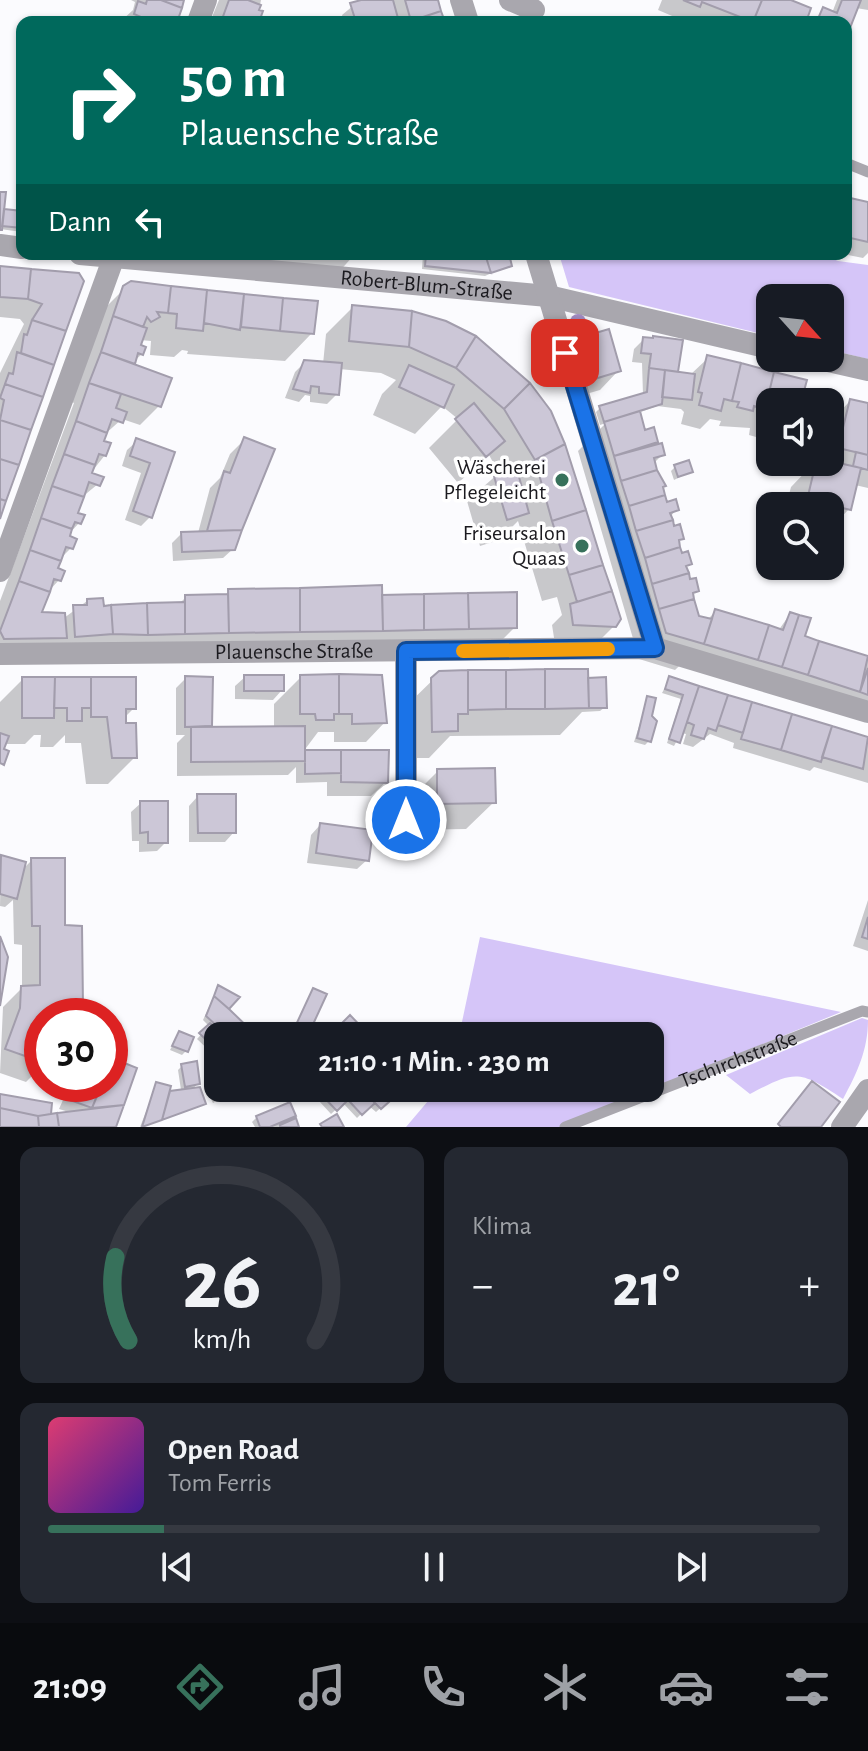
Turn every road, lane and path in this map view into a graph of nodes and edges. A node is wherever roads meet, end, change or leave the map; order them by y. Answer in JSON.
{"nodes":[{"id":1,"x":510,"y":0,"type":"edge"},
{"id":2,"x":534,"y":10,"type":"dead end"},
{"id":3,"x":113,"y":260,"type":"edge"},
{"id":4,"x":157,"y":260,"type":"edge"},
{"id":5,"x":538,"y":260,"type":"edge"},
{"id":6,"x":548,"y":296,"type":"junction"},
{"id":7,"x":756,"y":345,"type":"edge"},
{"id":8,"x":844,"y":365,"type":"edge"},
{"id":9,"x":868,"y":370,"type":"edge"},
{"id":10,"x":0,"y":571,"type":"edge"},
{"id":11,"x":655,"y":648,"type":"junction"},
{"id":12,"x":406,"y":651,"type":"junction"},
{"id":13,"x":0,"y":654,"type":"edge"},
{"id":14,"x":868,"y":712,"type":"edge"},
{"id":15,"x":406,"y":820,"type":"dead end"},
{"id":16,"x":868,"y":1012,"type":"edge"},
{"id":17,"x":868,"y":1090,"type":"edge"},
{"id":18,"x":565,"y":1127,"type":"edge"},
{"id":19,"x":842,"y":1127,"type":"edge"}],
"edges":[{"from":1,"to":2,"type":"street"},
{"from":3,"to":10,"type":"street"},
{"from":4,"to":6,"type":"street","name":"Robert-Blum-Straße"},
{"from":5,"to":6,"type":"street"},
{"from":6,"to":7,"type":"street","name":"Robert-Blum-Straße"},
{"from":6,"to":11,"type":"street"},
{"from":8,"to":9,"type":"street"},
{"from":11,"to":12,"type":"street","name":"Plauensche Straße"},
{"from":11,"to":14,"type":"street","name":"Plauensche Straße"},
{"from":12,"to":13,"type":"street","name":"Plauensche Straße"},
{"from":12,"to":15,"type":"street"},
{"from":16,"to":18,"type":"lane","name":"Tschirchstraße"},
{"from":17,"to":19,"type":"street"}]}
